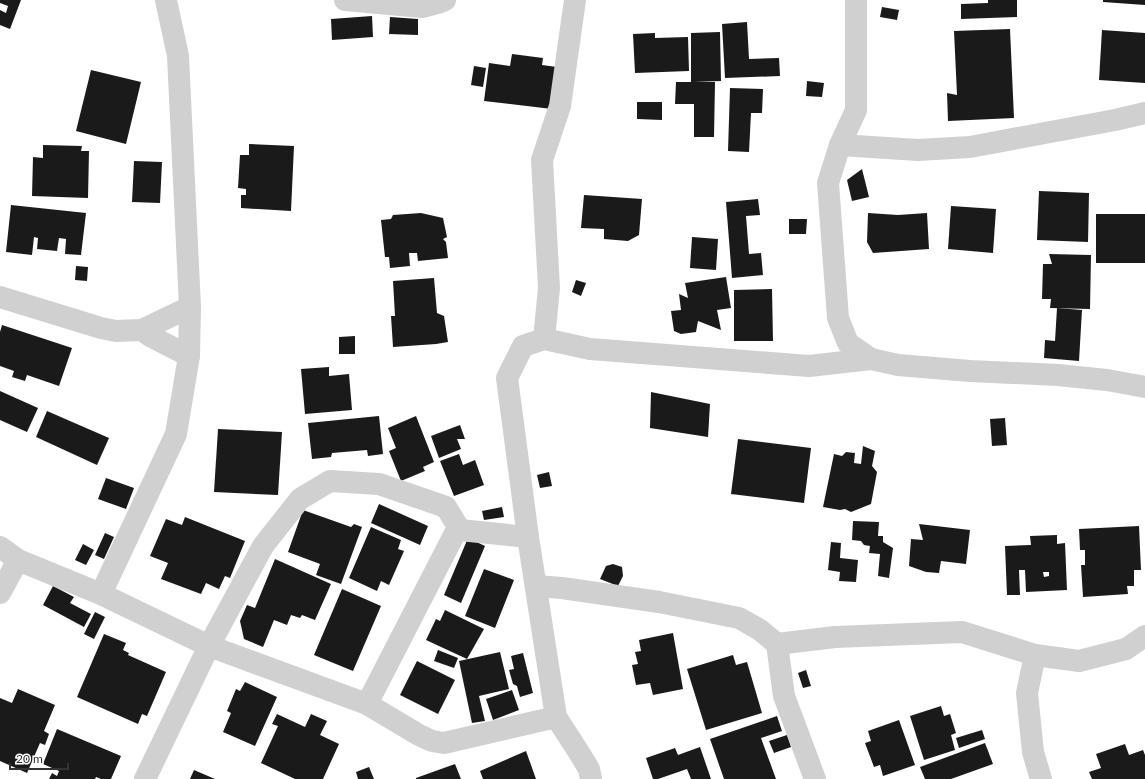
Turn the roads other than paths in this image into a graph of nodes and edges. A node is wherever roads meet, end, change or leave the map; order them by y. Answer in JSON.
{"nodes":[{"id":1,"x":166,"y":0,"type":"edge"},
{"id":2,"x":346,"y":0,"type":"edge"},
{"id":3,"x":445,"y":0,"type":"edge"},
{"id":4,"x":575,"y":0,"type":"edge"},
{"id":5,"x":856,"y":0,"type":"edge"},
{"id":6,"x":1145,"y":113,"type":"edge"},
{"id":7,"x":840,"y":145,"type":"junction"},
{"id":8,"x":0,"y":297,"type":"edge"},
{"id":9,"x":190,"y":306,"type":"junction"},
{"id":10,"x":142,"y":330,"type":"junction"},
{"id":11,"x":544,"y":338,"type":"junction"},
{"id":12,"x":189,"y":356,"type":"junction"},
{"id":13,"x":871,"y":359,"type":"junction"},
{"id":14,"x":1145,"y":387,"type":"edge"},
{"id":15,"x":460,"y":530,"type":"junction"},
{"id":16,"x":528,"y":537,"type":"junction"},
{"id":17,"x":0,"y":547,"type":"edge"},
{"id":18,"x":18,"y":560,"type":"junction"},
{"id":19,"x":536,"y":586,"type":"junction"},
{"id":20,"x":0,"y":593,"type":"edge"},
{"id":21,"x":101,"y":594,"type":"junction"},
{"id":22,"x":1145,"y":636,"type":"edge"},
{"id":23,"x":776,"y":644,"type":"junction"},
{"id":24,"x":209,"y":646,"type":"junction"},
{"id":25,"x":1035,"y":655,"type":"junction"},
{"id":26,"x":367,"y":704,"type":"junction"},
{"id":27,"x":556,"y":717,"type":"junction"},
{"id":28,"x":145,"y":779,"type":"edge"},
{"id":29,"x":591,"y":779,"type":"edge"},
{"id":30,"x":815,"y":779,"type":"edge"},
{"id":31,"x":1041,"y":779,"type":"edge"}],
"edges":[{"from":1,"to":9,"type":"street"},
{"from":2,"to":3,"type":"street"},
{"from":4,"to":11,"type":"street"},
{"from":5,"to":7,"type":"street"},
{"from":6,"to":7,"type":"street"},
{"from":7,"to":13,"type":"street"},
{"from":8,"to":10,"type":"street"},
{"from":9,"to":10,"type":"street"},
{"from":9,"to":12,"type":"street"},
{"from":10,"to":12,"type":"street"},
{"from":11,"to":13,"type":"street"},
{"from":11,"to":16,"type":"street"},
{"from":12,"to":21,"type":"street"},
{"from":13,"to":14,"type":"street"},
{"from":15,"to":16,"type":"street"},
{"from":15,"to":24,"type":"street"},
{"from":15,"to":26,"type":"street"},
{"from":16,"to":19,"type":"street"},
{"from":17,"to":18,"type":"street"},
{"from":18,"to":20,"type":"street"},
{"from":18,"to":21,"type":"street"},
{"from":19,"to":23,"type":"street"},
{"from":19,"to":27,"type":"street"},
{"from":21,"to":24,"type":"street"},
{"from":22,"to":25,"type":"street"},
{"from":23,"to":25,"type":"street"},
{"from":23,"to":30,"type":"street"},
{"from":24,"to":26,"type":"street"},
{"from":24,"to":28,"type":"street"},
{"from":25,"to":31,"type":"street"},
{"from":26,"to":27,"type":"street"},
{"from":27,"to":29,"type":"street"}]}
